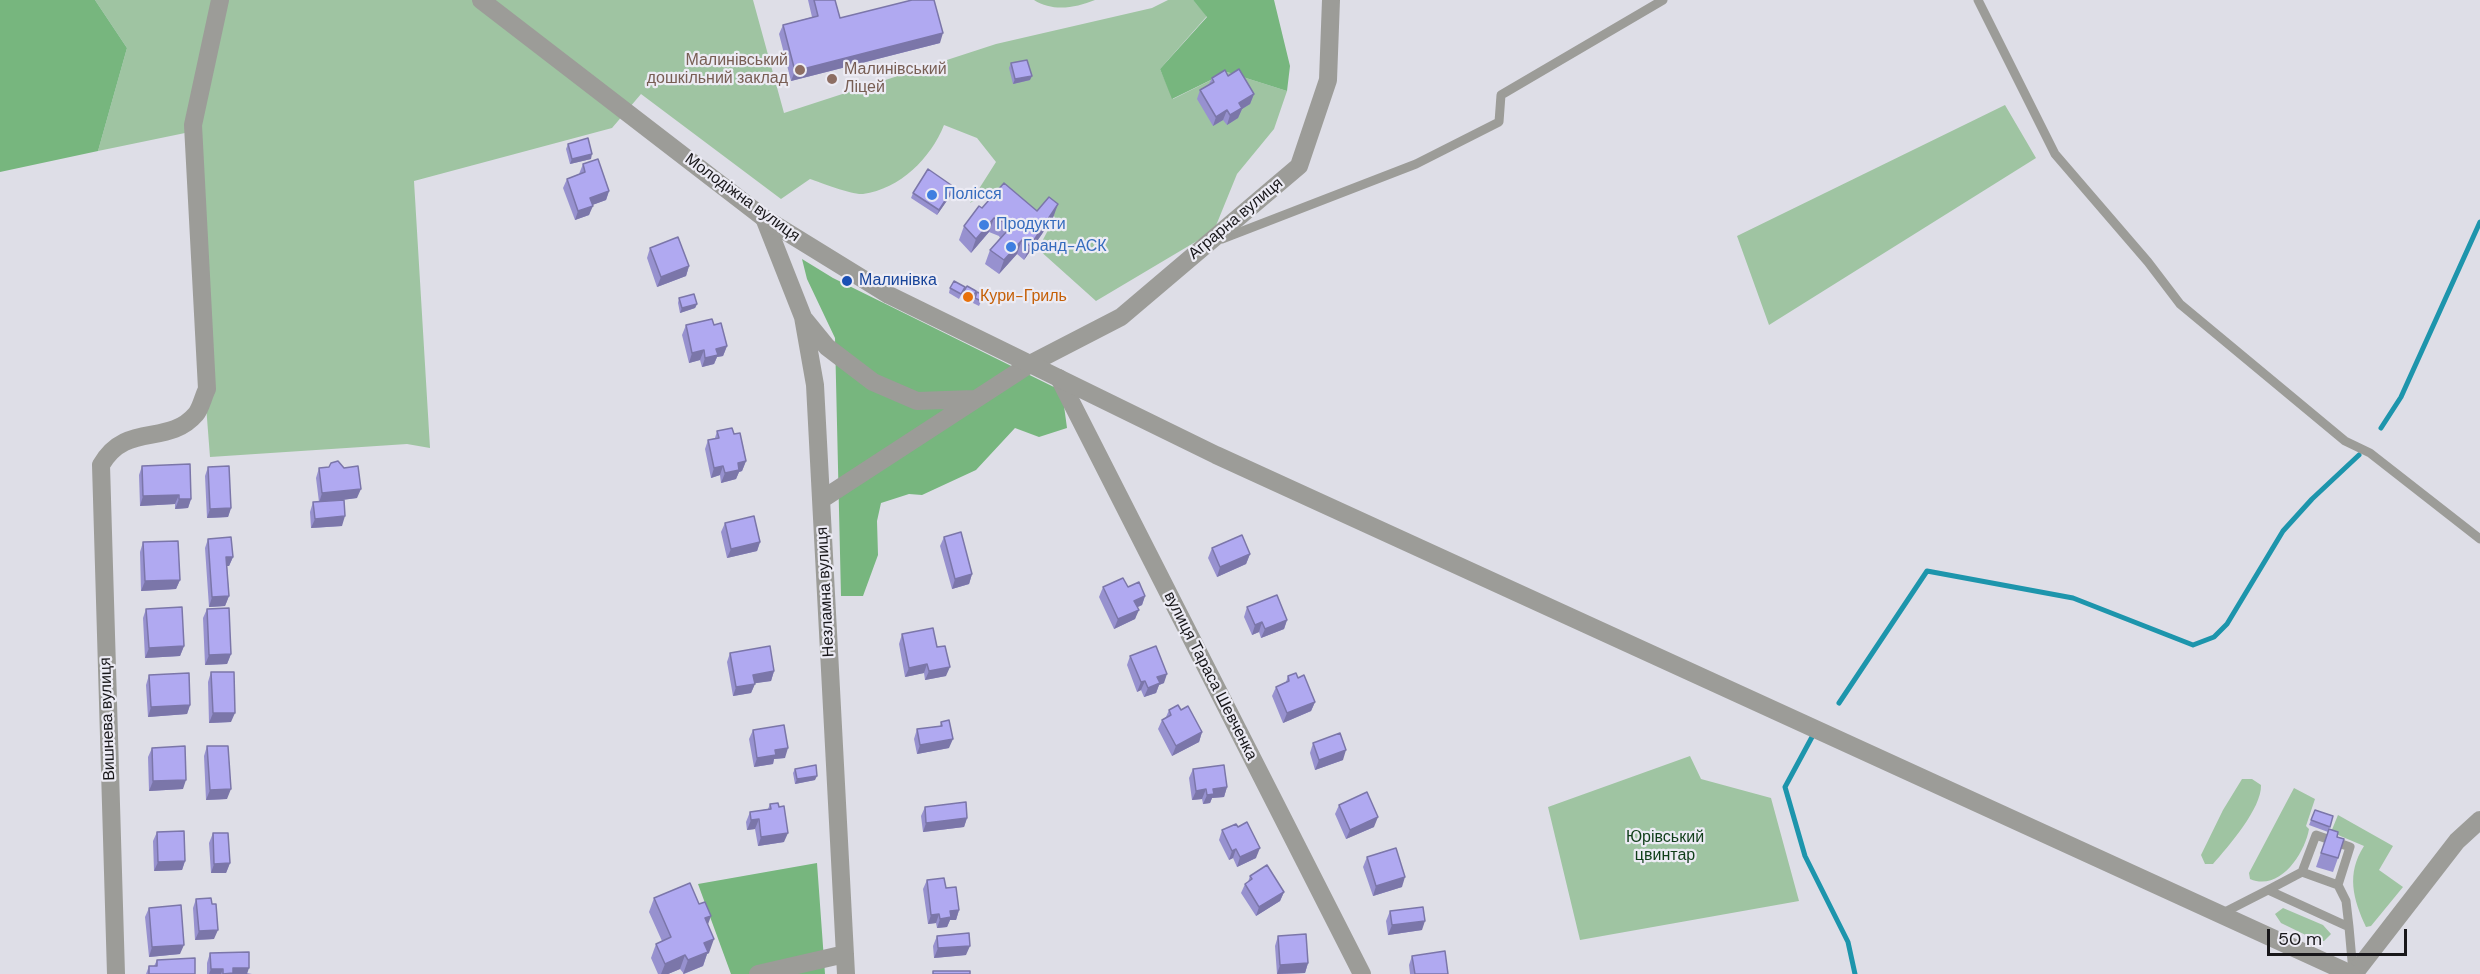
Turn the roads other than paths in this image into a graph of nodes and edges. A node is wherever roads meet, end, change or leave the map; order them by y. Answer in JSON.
{"nodes":[{"id":1,"x":220,"y":0,"type":"edge"},
{"id":2,"x":481,"y":0,"type":"edge"},
{"id":3,"x":1331,"y":0,"type":"edge"},
{"id":4,"x":1663,"y":0,"type":"edge"},
{"id":5,"x":1978,"y":0,"type":"edge"},
{"id":6,"x":764,"y":218,"type":"junction"},
{"id":7,"x":1206,"y":245,"type":"junction"},
{"id":8,"x":803,"y":317,"type":"junction"},
{"id":9,"x":1030,"y":364,"type":"junction"},
{"id":10,"x":1059,"y":378,"type":"junction"},
{"id":11,"x":975,"y":399,"type":"junction"},
{"id":12,"x":822,"y":500,"type":"junction"},
{"id":13,"x":2480,"y":539,"type":"edge"},
{"id":14,"x":2480,"y":820,"type":"edge"},
{"id":15,"x":2302,"y":872,"type":"junction"},
{"id":16,"x":2338,"y":885,"type":"junction"},
{"id":17,"x":2268,"y":890,"type":"junction"},
{"id":18,"x":2219,"y":915,"type":"junction"},
{"id":19,"x":2349,"y":927,"type":"junction"},
{"id":20,"x":845,"y":954,"type":"junction"},
{"id":21,"x":116,"y":974,"type":"edge"},
{"id":22,"x":758,"y":974,"type":"edge"},
{"id":23,"x":846,"y":974,"type":"edge"},
{"id":24,"x":1362,"y":974,"type":"edge"},
{"id":25,"x":2353,"y":974,"type":"edge"}],
"edges":[{"from":1,"to":21,"type":"street","name":"Вишнева вулиця"},
{"from":2,"to":6,"type":"street","name":"Молодіжна вулиця"},
{"from":3,"to":7,"type":"street","name":"Аграрна вулиця"},
{"from":4,"to":7,"type":"lane"},
{"from":5,"to":13,"type":"lane"},
{"from":6,"to":8,"type":"street","name":"Незламна вулиця"},
{"from":6,"to":9,"type":"street","name":"Молодіжна вулиця"},
{"from":7,"to":9,"type":"street","name":"Аграрна вулиця"},
{"from":8,"to":11,"type":"street"},
{"from":8,"to":12,"type":"street","name":"Незламна вулиця"},
{"from":9,"to":10,"type":"street","name":"Молодіжна вулиця"},
{"from":9,"to":11,"type":"street","name":"Аграрна вулиця"},
{"from":10,"to":18,"type":"street","name":"Молодіжна вулиця"},
{"from":10,"to":24,"type":"street","name":"вулиця Тараса Шевченка"},
{"from":11,"to":12,"type":"street","name":"Аграрна вулиця"},
{"from":12,"to":20,"type":"street","name":"Незламна вулиця"},
{"from":14,"to":25,"type":"street"},
{"from":15,"to":16,"type":"lane"},
{"from":15,"to":16,"type":"lane"},
{"from":15,"to":17,"type":"lane"},
{"from":16,"to":19,"type":"lane"},
{"from":17,"to":18,"type":"lane"},
{"from":17,"to":19,"type":"lane"},
{"from":18,"to":25,"type":"street","name":"Молодіжна вулиця"},
{"from":19,"to":25,"type":"lane"},
{"from":20,"to":22,"type":"street"},
{"from":20,"to":23,"type":"street","name":"Незламна вулиця"}]}
